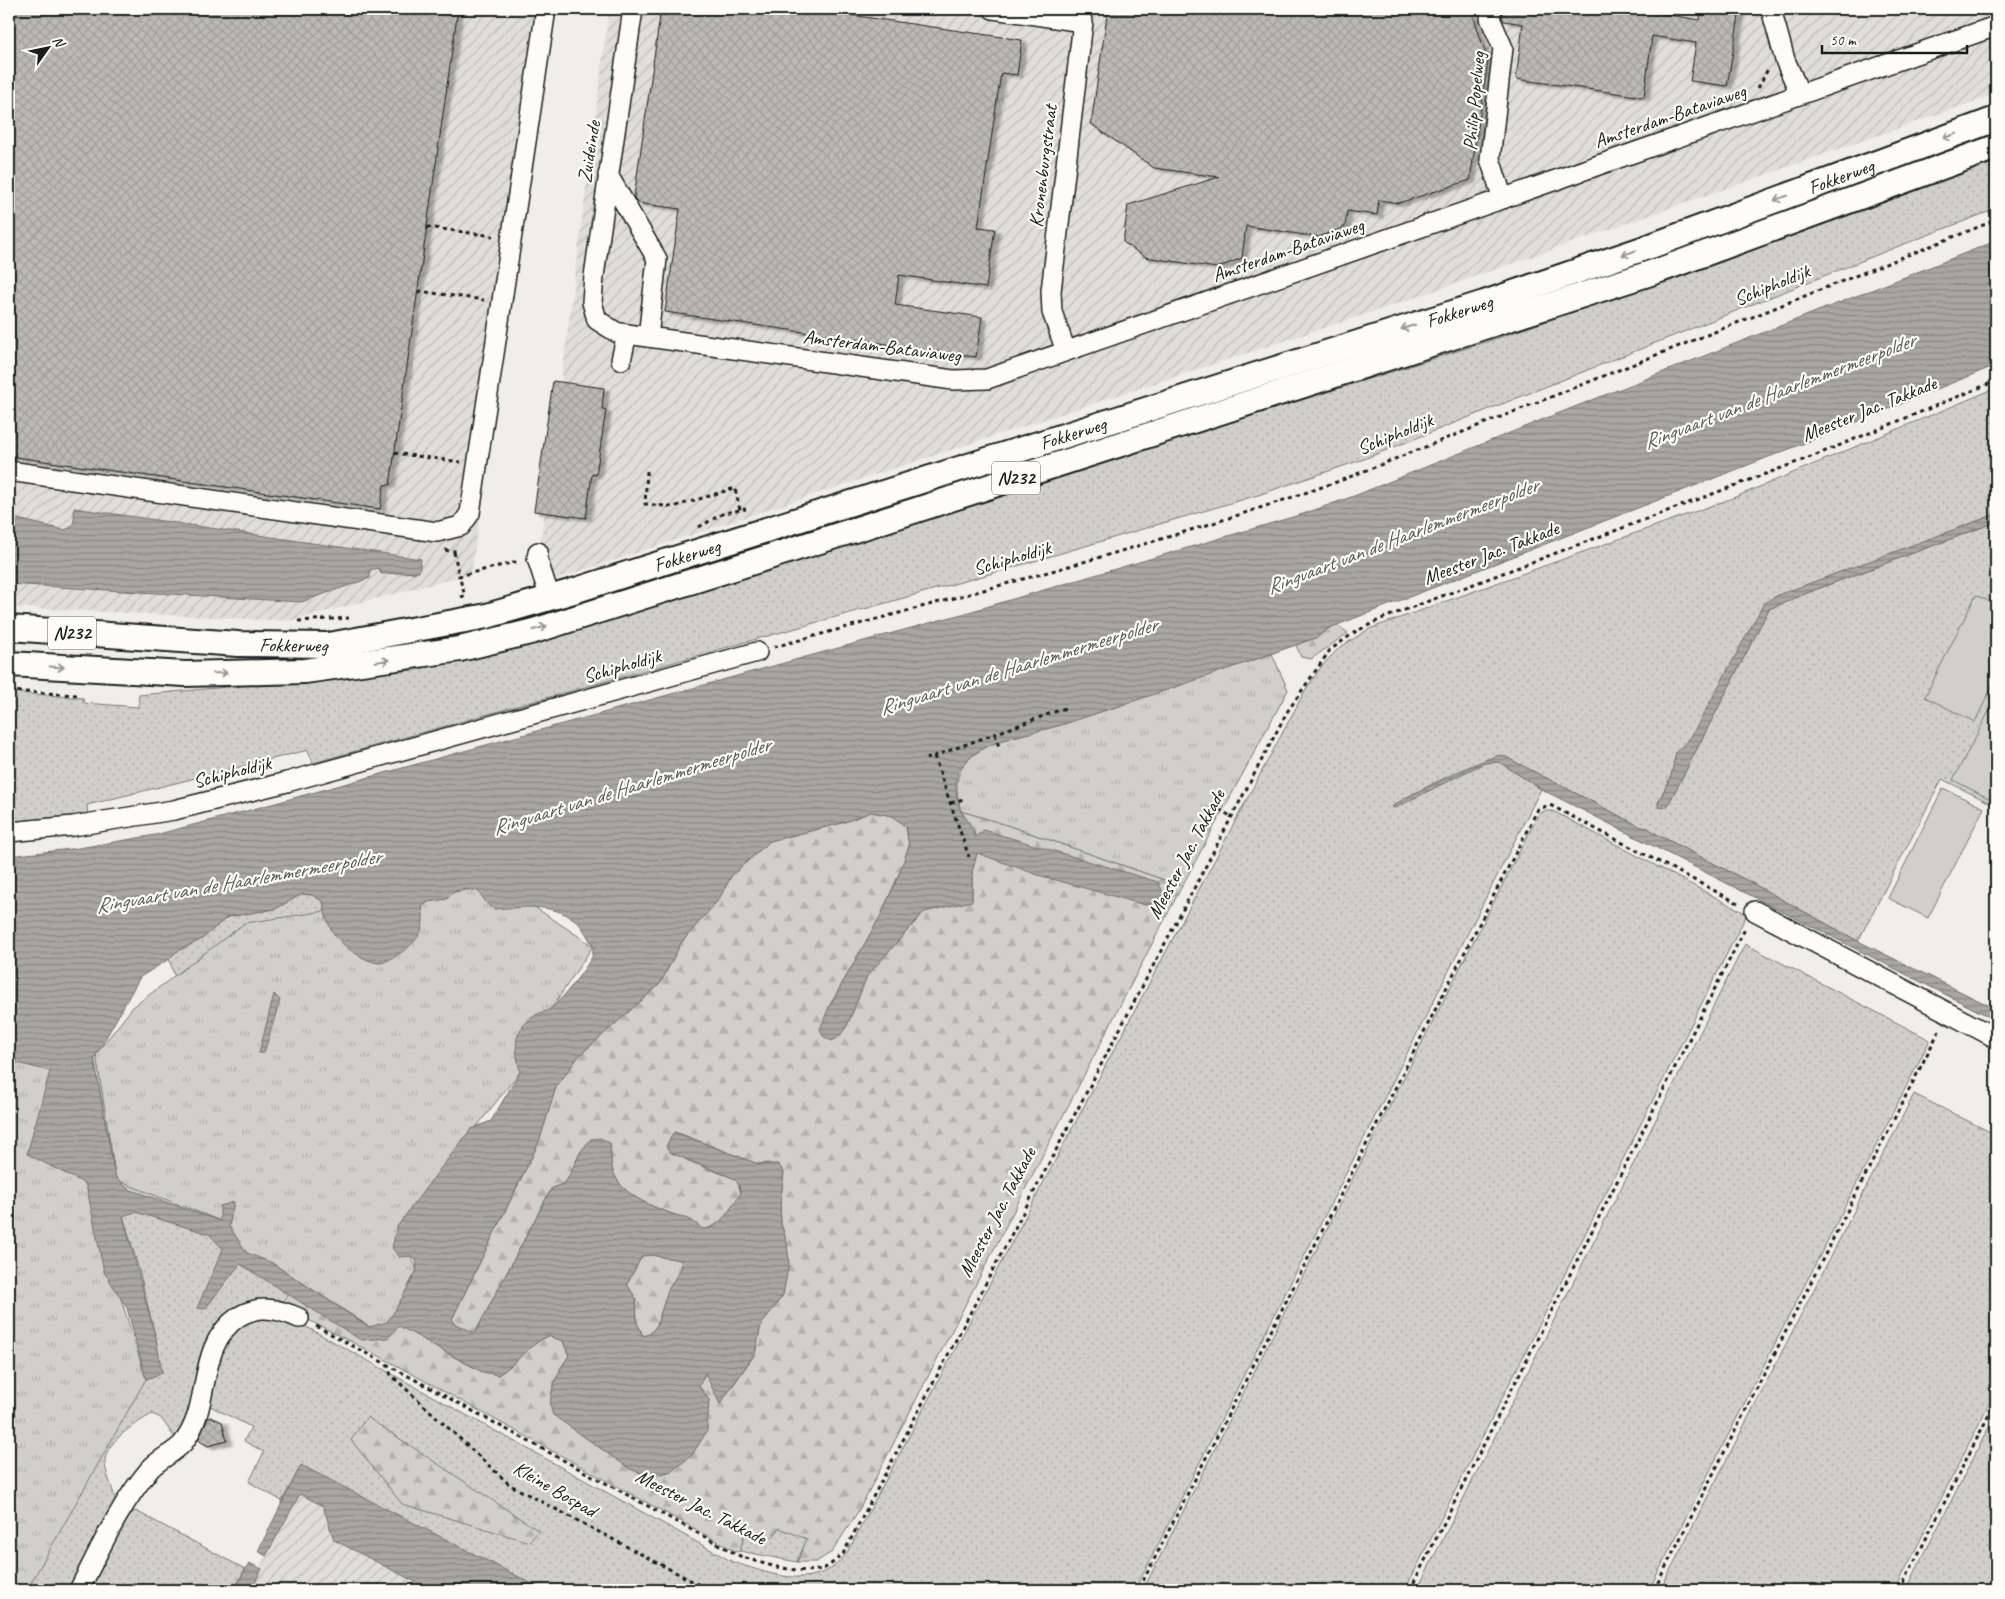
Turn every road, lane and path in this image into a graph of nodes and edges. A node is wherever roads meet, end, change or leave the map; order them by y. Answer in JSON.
{"nodes":[{"id":1,"x":546,"y":9,"type":"edge"},
{"id":2,"x":633,"y":9,"type":"edge"},
{"id":3,"x":993,"y":9,"type":"edge"},
{"id":4,"x":1492,"y":9,"type":"edge"},
{"id":5,"x":1771,"y":9,"type":"edge"},
{"id":6,"x":1047,"y":12,"type":"edge"},
{"id":7,"x":1996,"y":26,"type":"edge"},
{"id":8,"x":1768,"y":67,"type":"dead end"},
{"id":9,"x":1755,"y":91,"type":"dead end"},
{"id":10,"x":1800,"y":94,"type":"junction"},
{"id":11,"x":1996,"y":119,"type":"edge"},
{"id":12,"x":1996,"y":147,"type":"edge"},
{"id":13,"x":608,"y":175,"type":"junction"},
{"id":14,"x":1503,"y":199,"type":"junction"},
{"id":15,"x":1996,"y":220,"type":"edge"},
{"id":16,"x":426,"y":228,"type":"dead end"},
{"id":17,"x":511,"y":238,"type":"junction"},
{"id":18,"x":418,"y":291,"type":"dead end"},
{"id":19,"x":502,"y":302,"type":"junction"},
{"id":20,"x":592,"y":302,"type":"joint"},
{"id":21,"x":627,"y":334,"type":"junction"},
{"id":22,"x":648,"y":338,"type":"junction"},
{"id":23,"x":1066,"y":352,"type":"junction"},
{"id":24,"x":621,"y":360,"type":"dead end"},
{"id":25,"x":1996,"y":381,"type":"edge"},
{"id":26,"x":394,"y":453,"type":"dead end"},
{"id":27,"x":477,"y":464,"type":"junction"},
{"id":28,"x":9,"y":471,"type":"edge"},
{"id":29,"x":647,"y":471,"type":"dead end"},
{"id":30,"x":740,"y":510,"type":"dead end"},
{"id":31,"x":454,"y":552,"type":"dead end"},
{"id":32,"x":537,"y":555,"type":"joint"},
{"id":33,"x":460,"y":576,"type":"junction"},
{"id":34,"x":456,"y":598,"type":"dead end"},
{"id":35,"x":550,"y":598,"type":"junction"},
{"id":36,"x":352,"y":618,"type":"dead end"},
{"id":37,"x":296,"y":622,"type":"dead end"},
{"id":38,"x":9,"y":628,"type":"edge"},
{"id":39,"x":757,"y":652,"type":"joint"},
{"id":40,"x":9,"y":664,"type":"edge"},
{"id":41,"x":9,"y":690,"type":"edge"},
{"id":42,"x":79,"y":695,"type":"dead end"},
{"id":43,"x":1068,"y":708,"type":"dead end"},
{"id":44,"x":995,"y":734,"type":"junction"},
{"id":45,"x":999,"y":747,"type":"dead end"},
{"id":46,"x":934,"y":756,"type":"junction"},
{"id":47,"x":926,"y":759,"type":"dead end"},
{"id":48,"x":963,"y":799,"type":"dead end"},
{"id":49,"x":951,"y":803,"type":"junction"},
{"id":50,"x":1212,"y":805,"type":"dead end"},
{"id":51,"x":1232,"y":817,"type":"junction"},
{"id":52,"x":9,"y":832,"type":"edge"},
{"id":53,"x":970,"y":857,"type":"dead end"},
{"id":54,"x":1754,"y":911,"type":"junction"},
{"id":55,"x":1948,"y":1013,"type":"junction"},
{"id":56,"x":1996,"y":1038,"type":"edge"},
{"id":57,"x":299,"y":1318,"type":"joint"},
{"id":58,"x":387,"y":1364,"type":"junction"},
{"id":59,"x":1996,"y":1401,"type":"edge"},
{"id":60,"x":1143,"y":1581,"type":"dead end"},
{"id":61,"x":79,"y":1590,"type":"edge"},
{"id":62,"x":709,"y":1590,"type":"edge"},
{"id":63,"x":1410,"y":1590,"type":"edge"},
{"id":64,"x":1654,"y":1590,"type":"edge"},
{"id":65,"x":1900,"y":1590,"type":"edge"}],
"edges":[{"from":1,"to":17,"type":"street"},
{"from":2,"to":13,"type":"street","name":"Zuideinde"},
{"from":3,"to":6,"type":"street"},
{"from":4,"to":14,"type":"street","name":"Philip Popelweg"},
{"from":5,"to":10,"type":"street"},
{"from":6,"to":23,"type":"street","name":"Kronenburgstraat"},
{"from":7,"to":10,"type":"street","name":"Amsterdam-Bataviaweg"},
{"from":8,"to":9,"type":"path"},
{"from":10,"to":14,"type":"street","name":"Amsterdam-Bataviaweg"},
{"from":11,"to":35,"type":"main road","name":"Fokkerweg","number":"N232","one_way":true},
{"from":40,"to":12,"type":"main road","name":"Fokkerweg","number":"N232","one_way":true},
{"from":13,"to":20,"type":"street","name":"Zuideinde"},
{"from":13,"to":22,"type":"street"},
{"from":14,"to":23,"type":"street","name":"Amsterdam-Bataviaweg"},
{"from":15,"to":39,"type":"path","name":"Schipholdijk"},
{"from":16,"to":17,"type":"path"},
{"from":17,"to":19,"type":"street"},
{"from":18,"to":19,"type":"path"},
{"from":19,"to":27,"type":"street"},
{"from":20,"to":21,"type":"street","name":"Amsterdam-Bataviaweg"},
{"from":21,"to":22,"type":"street","name":"Amsterdam-Bataviaweg"},
{"from":21,"to":24,"type":"street"},
{"from":22,"to":23,"type":"street","name":"Amsterdam-Bataviaweg"},
{"from":25,"to":51,"type":"path","name":"Meester Jac. Takkade"},
{"from":26,"to":27,"type":"path"},
{"from":27,"to":28,"type":"street"},
{"from":29,"to":30,"type":"path"},
{"from":31,"to":33,"type":"path"},
{"from":32,"to":33,"type":"path"},
{"from":32,"to":35,"type":"street"},
{"from":33,"to":34,"type":"path"},
{"from":35,"to":38,"type":"main road","name":"Fokkerweg","number":"N232"},
{"from":36,"to":37,"type":"path"},
{"from":39,"to":52,"type":"street","name":"Schipholdijk"},
{"from":41,"to":42,"type":"path"},
{"from":43,"to":44,"type":"path"},
{"from":44,"to":45,"type":"path"},
{"from":44,"to":46,"type":"path"},
{"from":46,"to":47,"type":"path"},
{"from":46,"to":49,"type":"path"},
{"from":48,"to":49,"type":"path"},
{"from":49,"to":53,"type":"path"},
{"from":50,"to":51,"type":"path"},
{"from":51,"to":58,"type":"path","name":"Meester Jac. Takkade"},
{"from":54,"to":55,"type":"street"},
{"from":54,"to":60,"type":"path"},
{"from":54,"to":63,"type":"path"},
{"from":55,"to":56,"type":"street"},
{"from":55,"to":64,"type":"path"},
{"from":57,"to":58,"type":"path","name":"Meester Jac. Takkade"},
{"from":57,"to":61,"type":"street"},
{"from":58,"to":62,"type":"path","name":"Kleine Bospad"},
{"from":59,"to":65,"type":"path"}]}
